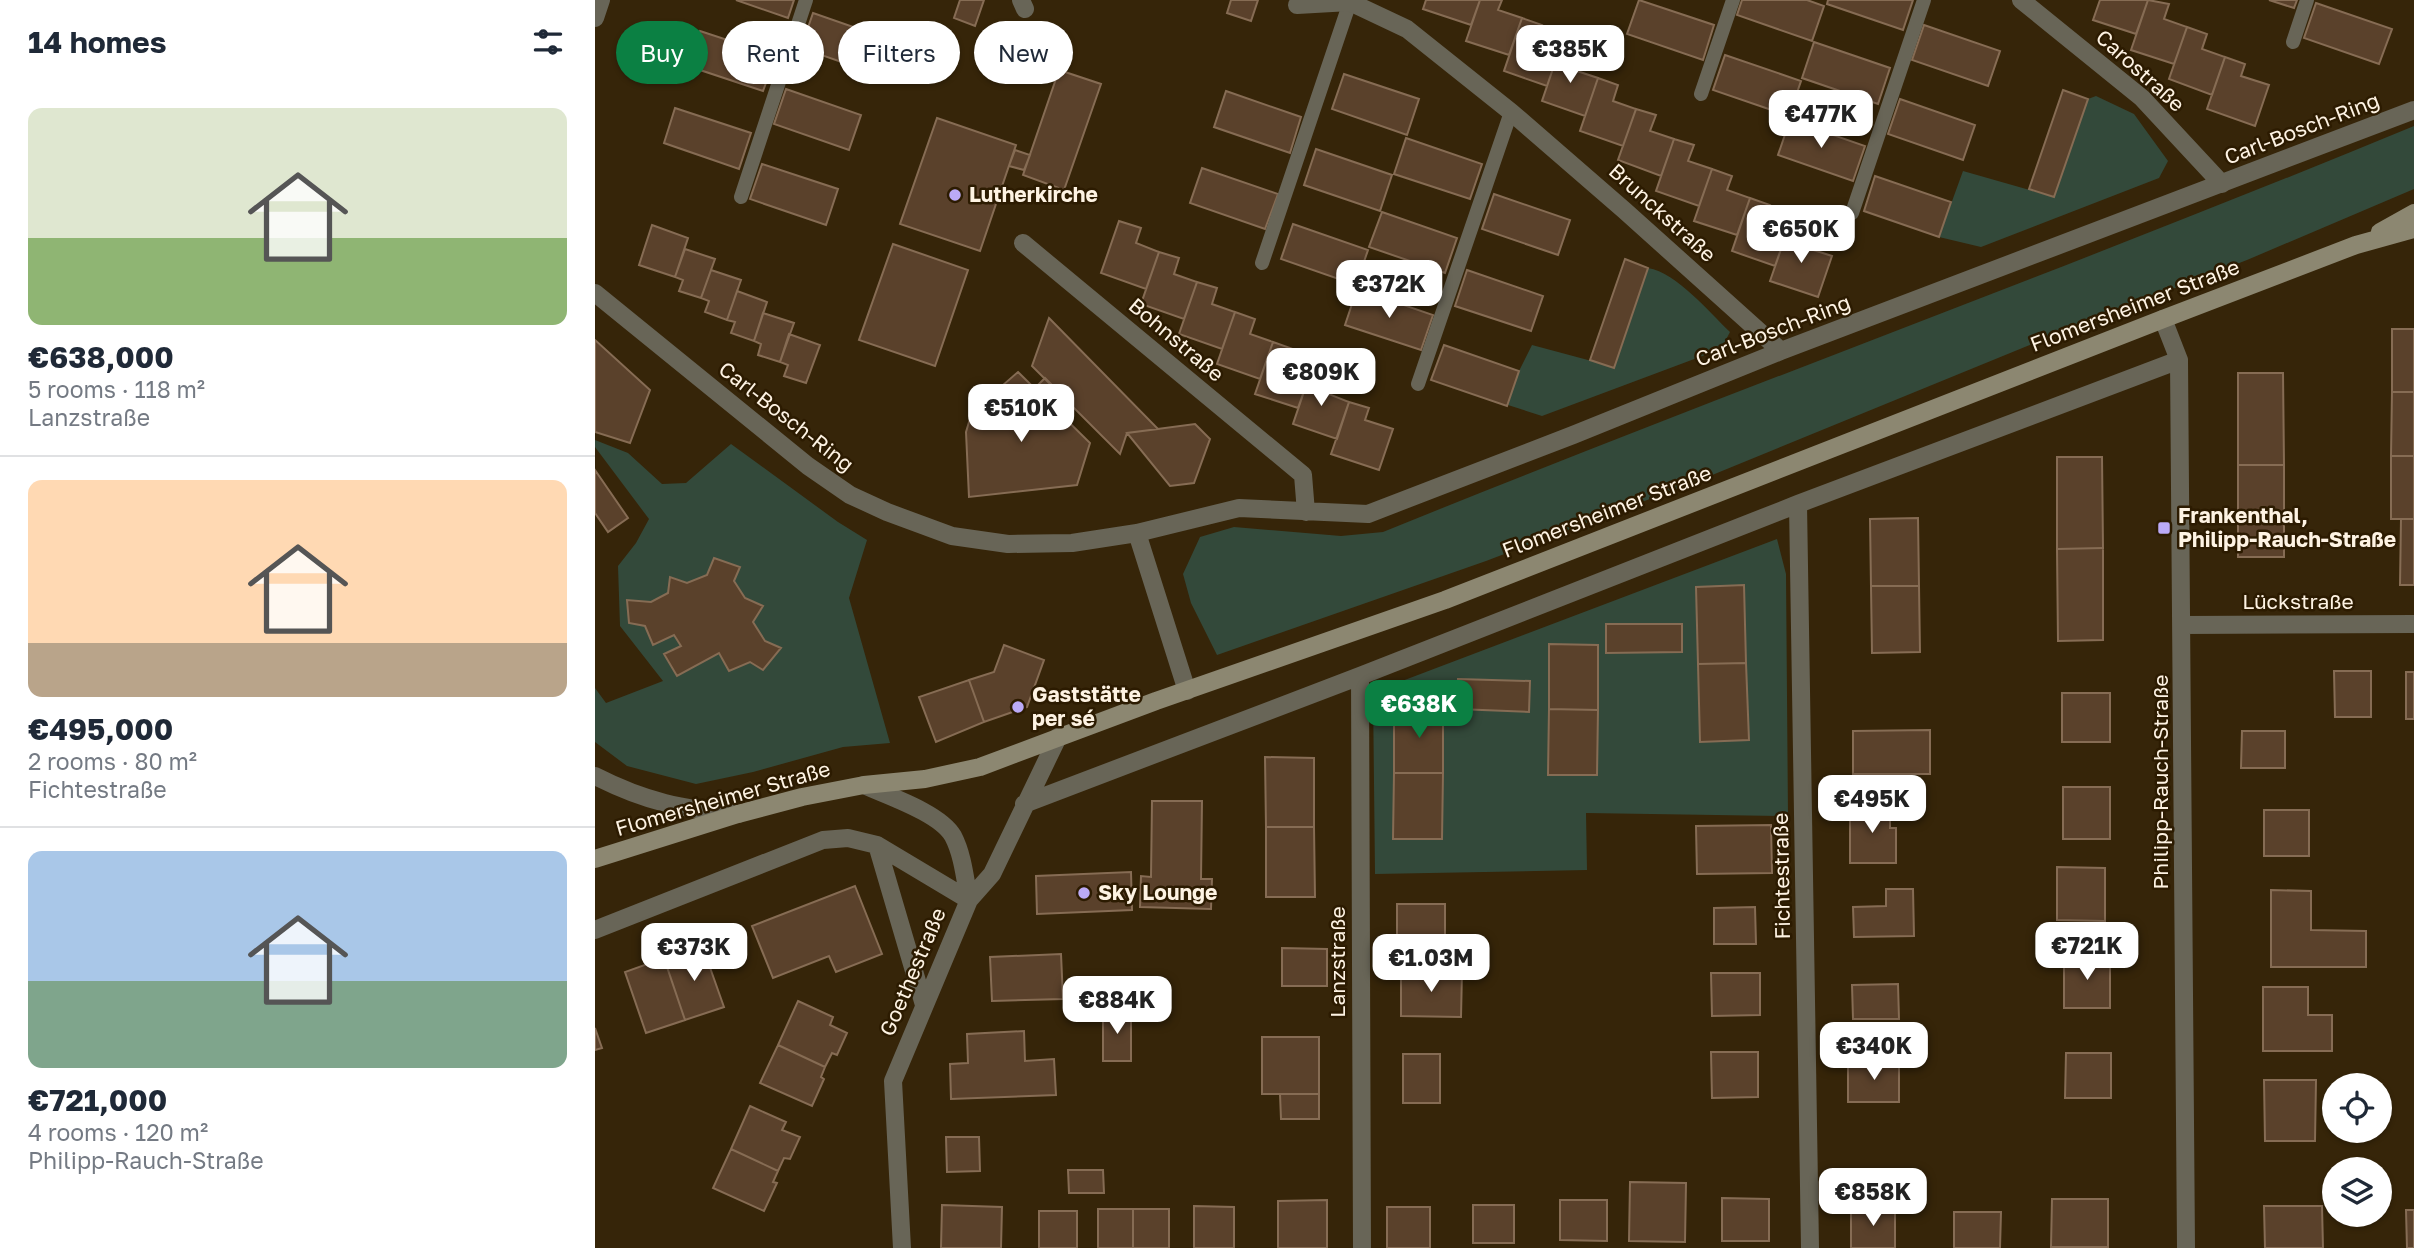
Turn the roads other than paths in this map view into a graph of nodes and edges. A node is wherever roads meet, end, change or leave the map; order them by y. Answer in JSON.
{"nodes":[{"id":1,"x":601,"y":0,"type":"edge"},
{"id":2,"x":806,"y":0,"type":"edge"},
{"id":3,"x":1733,"y":0,"type":"edge"},
{"id":4,"x":1924,"y":0,"type":"edge"},
{"id":5,"x":2021,"y":0,"type":"edge"},
{"id":6,"x":2307,"y":0,"type":"edge"},
{"id":7,"x":1350,"y":2,"type":"junction"},
{"id":8,"x":1297,"y":5,"type":"dead end"},
{"id":9,"x":595,"y":18,"type":"edge"},
{"id":10,"x":2293,"y":43,"type":"dead end"},
{"id":11,"x":1701,"y":94,"type":"dead end"},
{"id":12,"x":2414,"y":110,"type":"edge"},
{"id":13,"x":1510,"y":112,"type":"junction"},
{"id":14,"x":2222,"y":184,"type":"junction"},
{"id":15,"x":741,"y":197,"type":"dead end"},
{"id":16,"x":2414,"y":213,"type":"edge"},
{"id":17,"x":1853,"y":214,"type":"dead end"},
{"id":18,"x":2414,"y":229,"type":"edge"},
{"id":19,"x":1023,"y":243,"type":"dead end"},
{"id":20,"x":2356,"y":246,"type":"junction"},
{"id":21,"x":1262,"y":263,"type":"dead end"},
{"id":22,"x":595,"y":293,"type":"edge"},
{"id":23,"x":2163,"y":319,"type":"junction"},
{"id":24,"x":1781,"y":351,"type":"junction"},
{"id":25,"x":2179,"y":360,"type":"junction"},
{"id":26,"x":1418,"y":384,"type":"dead end"},
{"id":27,"x":1798,"y":504,"type":"junction"},
{"id":28,"x":1306,"y":513,"type":"junction"},
{"id":29,"x":1137,"y":533,"type":"junction"},
{"id":30,"x":2414,"y":624,"type":"edge"},
{"id":31,"x":2182,"y":625,"type":"junction"},
{"id":32,"x":1360,"y":676,"type":"junction"},
{"id":33,"x":1187,"y":691,"type":"junction"},
{"id":34,"x":1058,"y":737,"type":"junction"},
{"id":35,"x":595,"y":776,"type":"edge"},
{"id":36,"x":864,"y":785,"type":"junction"},
{"id":37,"x":1024,"y":804,"type":"junction"},
{"id":38,"x":739,"y":814,"type":"junction"},
{"id":39,"x":877,"y":845,"type":"junction"},
{"id":40,"x":595,"y":859,"type":"edge"},
{"id":41,"x":969,"y":900,"type":"junction"},
{"id":42,"x":595,"y":930,"type":"edge"},
{"id":43,"x":924,"y":1005,"type":"junction"},
{"id":44,"x":902,"y":1248,"type":"edge"},
{"id":45,"x":1361,"y":1248,"type":"edge"},
{"id":46,"x":1810,"y":1248,"type":"edge"},
{"id":47,"x":2186,"y":1248,"type":"edge"}],
"edges":[{"from":1,"to":9,"type":"street"},
{"from":2,"to":15,"type":"lane"},
{"from":3,"to":11,"type":"lane"},
{"from":4,"to":17,"type":"lane"},
{"from":5,"to":14,"type":"street","name":"Carostraße"},
{"from":6,"to":10,"type":"lane"},
{"from":7,"to":8,"type":"street","name":"Brunckstraße"},
{"from":7,"to":13,"type":"street","name":"Brunckstraße"},
{"from":7,"to":21,"type":"lane"},
{"from":12,"to":14,"type":"street","name":"Carl-Bosch-Ring"},
{"from":13,"to":24,"type":"street","name":"Brunckstraße"},
{"from":13,"to":26,"type":"lane"},
{"from":14,"to":24,"type":"street","name":"Carl-Bosch-Ring"},
{"from":16,"to":20,"type":"main road","name":"Flomersheimer Straße"},
{"from":18,"to":20,"type":"main road","name":"Flomersheimer Straße"},
{"from":19,"to":28,"type":"street","name":"Bohnstraße"},
{"from":20,"to":23,"type":"main road","name":"Flomersheimer Straße"},
{"from":22,"to":29,"type":"street","name":"Carl-Bosch-Ring"},
{"from":23,"to":25,"type":"street","name":"Philipp-Rauch-Straße"},
{"from":23,"to":33,"type":"main road","name":"Flomersheimer Straße"},
{"from":24,"to":28,"type":"street","name":"Carl-Bosch-Ring"},
{"from":25,"to":27,"type":"street"},
{"from":25,"to":31,"type":"street","name":"Philipp-Rauch-Straße"},
{"from":27,"to":32,"type":"street"},
{"from":27,"to":46,"type":"street","name":"Fichtestraße"},
{"from":28,"to":29,"type":"street","name":"Carl-Bosch-Ring"},
{"from":29,"to":33,"type":"street"},
{"from":30,"to":31,"type":"street","name":"Lückstraße"},
{"from":31,"to":47,"type":"street","name":"Philipp-Rauch-Straße"},
{"from":32,"to":37,"type":"street"},
{"from":32,"to":45,"type":"street","name":"Lanzstraße"},
{"from":33,"to":34,"type":"main road","name":"Flomersheimer Straße"},
{"from":34,"to":36,"type":"main road","name":"Flomersheimer Straße"},
{"from":34,"to":37,"type":"street","name":"Goethestraße"},
{"from":35,"to":38,"type":"street"},
{"from":36,"to":38,"type":"main road","name":"Flomersheimer Straße"},
{"from":36,"to":41,"type":"street","name":"Flomersheimer Straße"},
{"from":37,"to":41,"type":"street","name":"Goethestraße"},
{"from":38,"to":40,"type":"main road","name":"Flomersheimer Straße"},
{"from":39,"to":41,"type":"street"},
{"from":39,"to":42,"type":"street"},
{"from":39,"to":43,"type":"street"},
{"from":41,"to":43,"type":"street","name":"Goethestraße"},
{"from":43,"to":44,"type":"street","name":"Goethestraße"}]}
